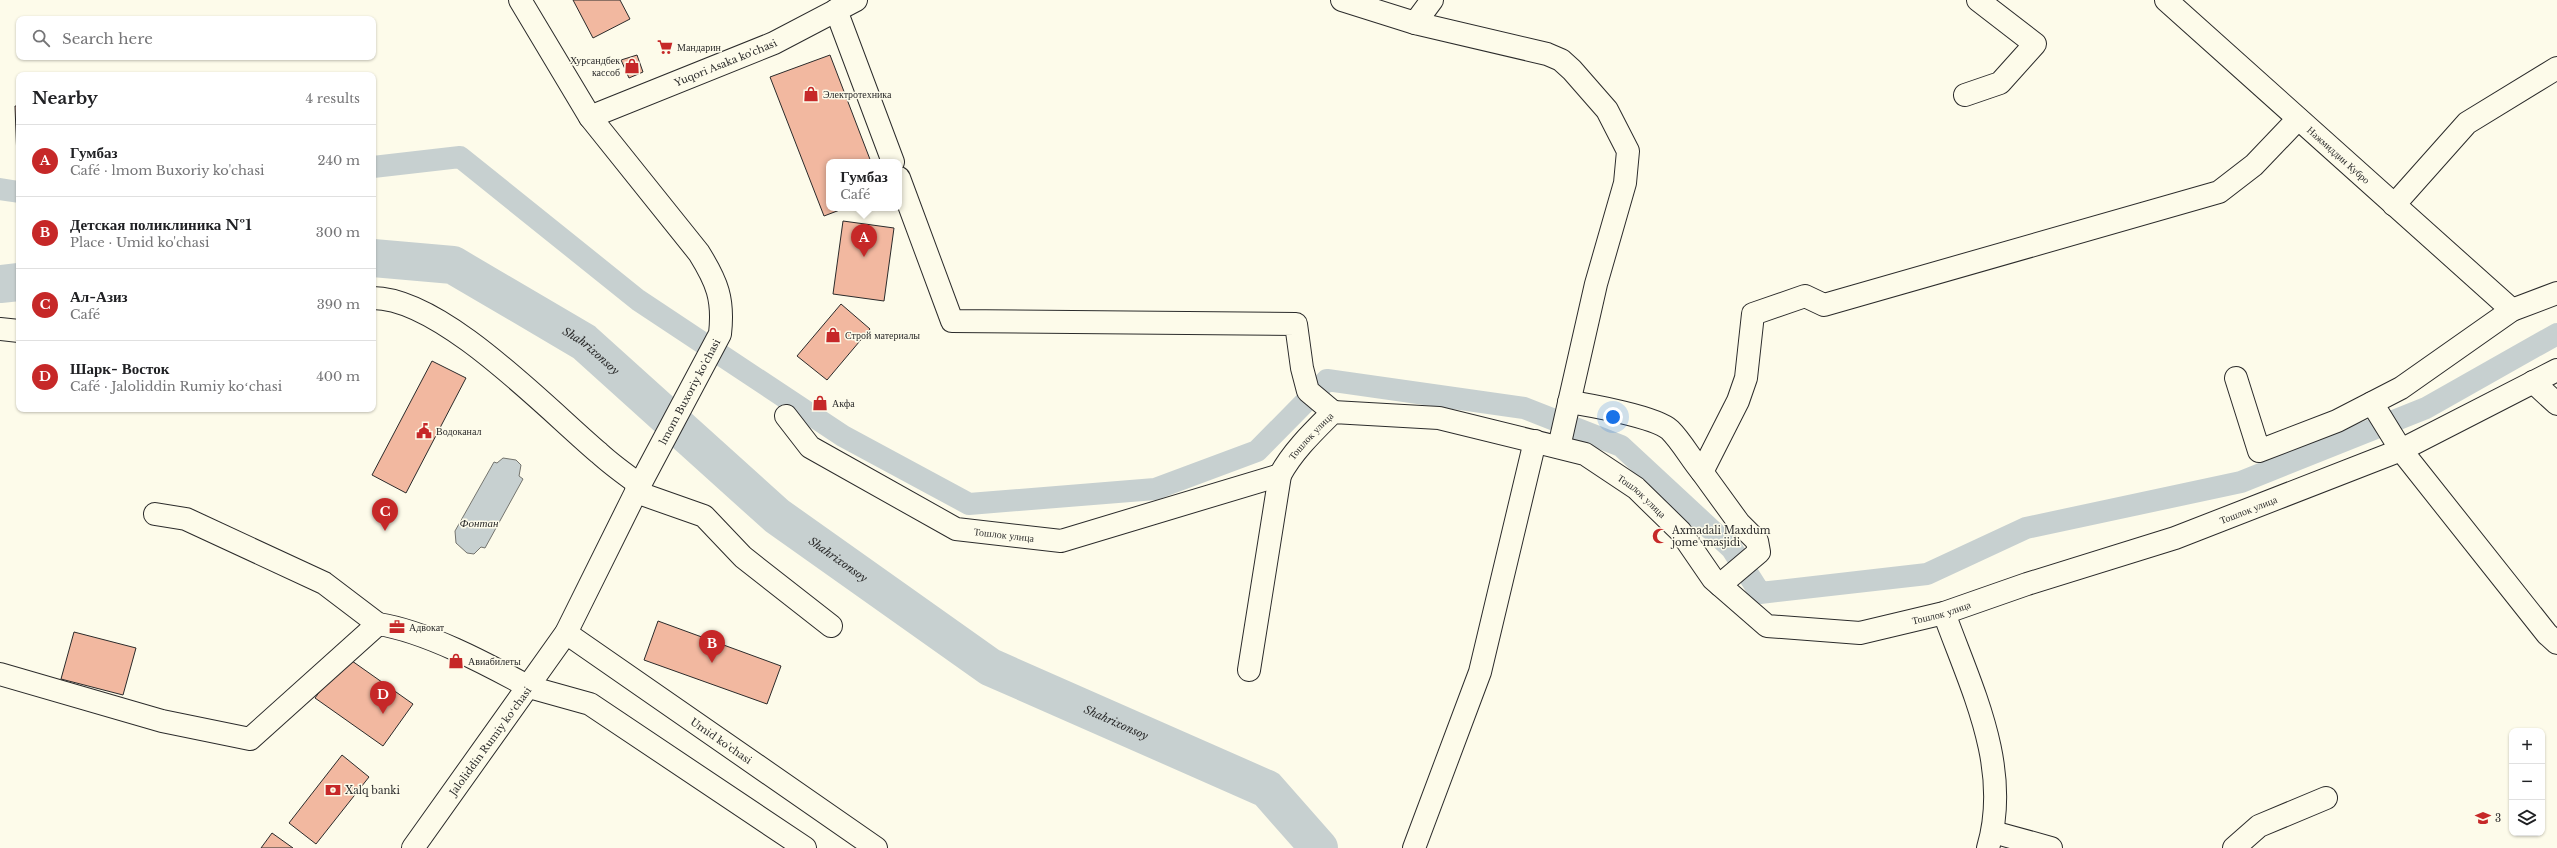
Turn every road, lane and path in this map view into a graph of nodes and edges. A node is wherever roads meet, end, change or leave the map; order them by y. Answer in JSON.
{"nodes":[{"id":1,"x":520,"y":0,"type":"edge"},
{"id":2,"x":856,"y":0,"type":"edge"},
{"id":3,"x":1342,"y":0,"type":"edge"},
{"id":4,"x":1432,"y":0,"type":"edge"},
{"id":5,"x":1978,"y":0,"type":"edge"},
{"id":6,"x":2166,"y":0,"type":"edge"},
{"id":7,"x":836,"y":10,"type":"junction"},
{"id":8,"x":1415,"y":24,"type":"junction"},
{"id":9,"x":2557,"y":68,"type":"edge"},
{"id":10,"x":1965,"y":95,"type":"dead end"},
{"id":11,"x":590,"y":117,"type":"junction"},
{"id":12,"x":2298,"y":119,"type":"junction"},
{"id":13,"x":892,"y":159,"type":"edge"},
{"id":14,"x":902,"y":186,"type":"edge"},
{"id":15,"x":2394,"y":205,"type":"junction"},
{"id":16,"x":2557,"y":293,"type":"edge"},
{"id":17,"x":376,"y":299,"type":"edge"},
{"id":18,"x":2512,"y":310,"type":"junction"},
{"id":19,"x":0,"y":329,"type":"edge"},
{"id":20,"x":16,"y":330,"type":"edge"},
{"id":21,"x":2557,"y":370,"type":"edge"},
{"id":22,"x":2236,"y":378,"type":"dead end"},
{"id":23,"x":2533,"y":382,"type":"junction"},
{"id":24,"x":1320,"y":402,"type":"junction"},
{"id":25,"x":1569,"y":403,"type":"junction"},
{"id":26,"x":2373,"y":404,"type":"junction"},
{"id":27,"x":2557,"y":404,"type":"edge"},
{"id":28,"x":786,"y":416,"type":"dead end"},
{"id":29,"x":1535,"y":442,"type":"junction"},
{"id":30,"x":1559,"y":447,"type":"junction"},
{"id":31,"x":2400,"y":449,"type":"junction"},
{"id":32,"x":1702,"y":472,"type":"junction"},
{"id":33,"x":1280,"y":475,"type":"junction"},
{"id":34,"x":638,"y":488,"type":"junction"},
{"id":35,"x":155,"y":514,"type":"dead end"},
{"id":36,"x":1720,"y":585,"type":"junction"},
{"id":37,"x":1944,"y":613,"type":"junction"},
{"id":38,"x":378,"y":624,"type":"junction"},
{"id":39,"x":831,"y":626,"type":"dead end"},
{"id":40,"x":566,"y":633,"type":"junction"},
{"id":41,"x":2557,"y":643,"type":"edge"},
{"id":42,"x":1249,"y":670,"type":"dead end"},
{"id":43,"x":0,"y":674,"type":"edge"},
{"id":44,"x":528,"y":687,"type":"junction"},
{"id":45,"x":2326,"y":798,"type":"dead end"},
{"id":46,"x":1991,"y":840,"type":"edge"},
{"id":47,"x":413,"y":848,"type":"edge"},
{"id":48,"x":805,"y":848,"type":"edge"},
{"id":49,"x":876,"y":848,"type":"edge"},
{"id":50,"x":1414,"y":848,"type":"edge"},
{"id":51,"x":2051,"y":848,"type":"edge"},
{"id":52,"x":2234,"y":848,"type":"edge"}],
"edges":[{"from":1,"to":11,"type":"main road","name":"lmom Buxoriy ko'chasi"},
{"from":2,"to":7,"type":"main road","name":"Yuqori Asaka ko'chasi"},
{"from":3,"to":8,"type":"main road"},
{"from":4,"to":8,"type":"main road"},
{"from":5,"to":10,"type":"main road"},
{"from":6,"to":12,"type":"main road","name":"Нажмиддин Кубро"},
{"from":7,"to":11,"type":"main road","name":"Yuqori Asaka ko'chasi"},
{"from":7,"to":13,"type":"main road"},
{"from":8,"to":25,"type":"main road"},
{"from":9,"to":15,"type":"main road"},
{"from":11,"to":34,"type":"main road","name":"lmom Buxoriy ko'chasi"},
{"from":12,"to":15,"type":"main road","name":"Нажмиддин Кубро"},
{"from":12,"to":32,"type":"main road"},
{"from":14,"to":24,"type":"main road"},
{"from":15,"to":18,"type":"main road","name":"Нажмиддин Кубро"},
{"from":16,"to":18,"type":"main road"},
{"from":17,"to":34,"type":"main road"},
{"from":18,"to":26,"type":"main road"},
{"from":19,"to":20,"type":"main road"},
{"from":21,"to":23,"type":"main road","name":"Тошлок улица"},
{"from":22,"to":26,"type":"main road"},
{"from":23,"to":27,"type":"main road"},
{"from":23,"to":31,"type":"main road","name":"Тошлок улица"},
{"from":24,"to":29,"type":"main road","name":"Тошлок улица"},
{"from":24,"to":33,"type":"main road","name":"Тошлок улица"},
{"from":25,"to":30,"type":"main road"},
{"from":25,"to":32,"type":"main road"},
{"from":26,"to":31,"type":"main road"},
{"from":28,"to":33,"type":"main road","name":"Тошлок улица"},
{"from":29,"to":30,"type":"main road","name":"Тошлок улица"},
{"from":29,"to":50,"type":"main road"},
{"from":30,"to":36,"type":"main road","name":"Тошлок улица"},
{"from":31,"to":37,"type":"main road","name":"Тошлок улица"},
{"from":31,"to":41,"type":"main road"},
{"from":32,"to":36,"type":"main road"},
{"from":33,"to":42,"type":"main road"},
{"from":34,"to":39,"type":"main road"},
{"from":34,"to":40,"type":"main road","name":"lmom Buxoriy ko'chasi"},
{"from":35,"to":38,"type":"main road"},
{"from":36,"to":37,"type":"main road","name":"Тошлок улица"},
{"from":37,"to":46,"type":"main road"},
{"from":38,"to":43,"type":"main road"},
{"from":38,"to":44,"type":"main road"},
{"from":40,"to":44,"type":"main road","name":"Jaloliddin Rumiy koʻchasi"},
{"from":40,"to":49,"type":"main road","name":"Umid ko'chasi"},
{"from":44,"to":47,"type":"main road","name":"Jaloliddin Rumiy koʻchasi"},
{"from":44,"to":48,"type":"main road"},
{"from":45,"to":52,"type":"main road"},
{"from":46,"to":51,"type":"main road"}]}
